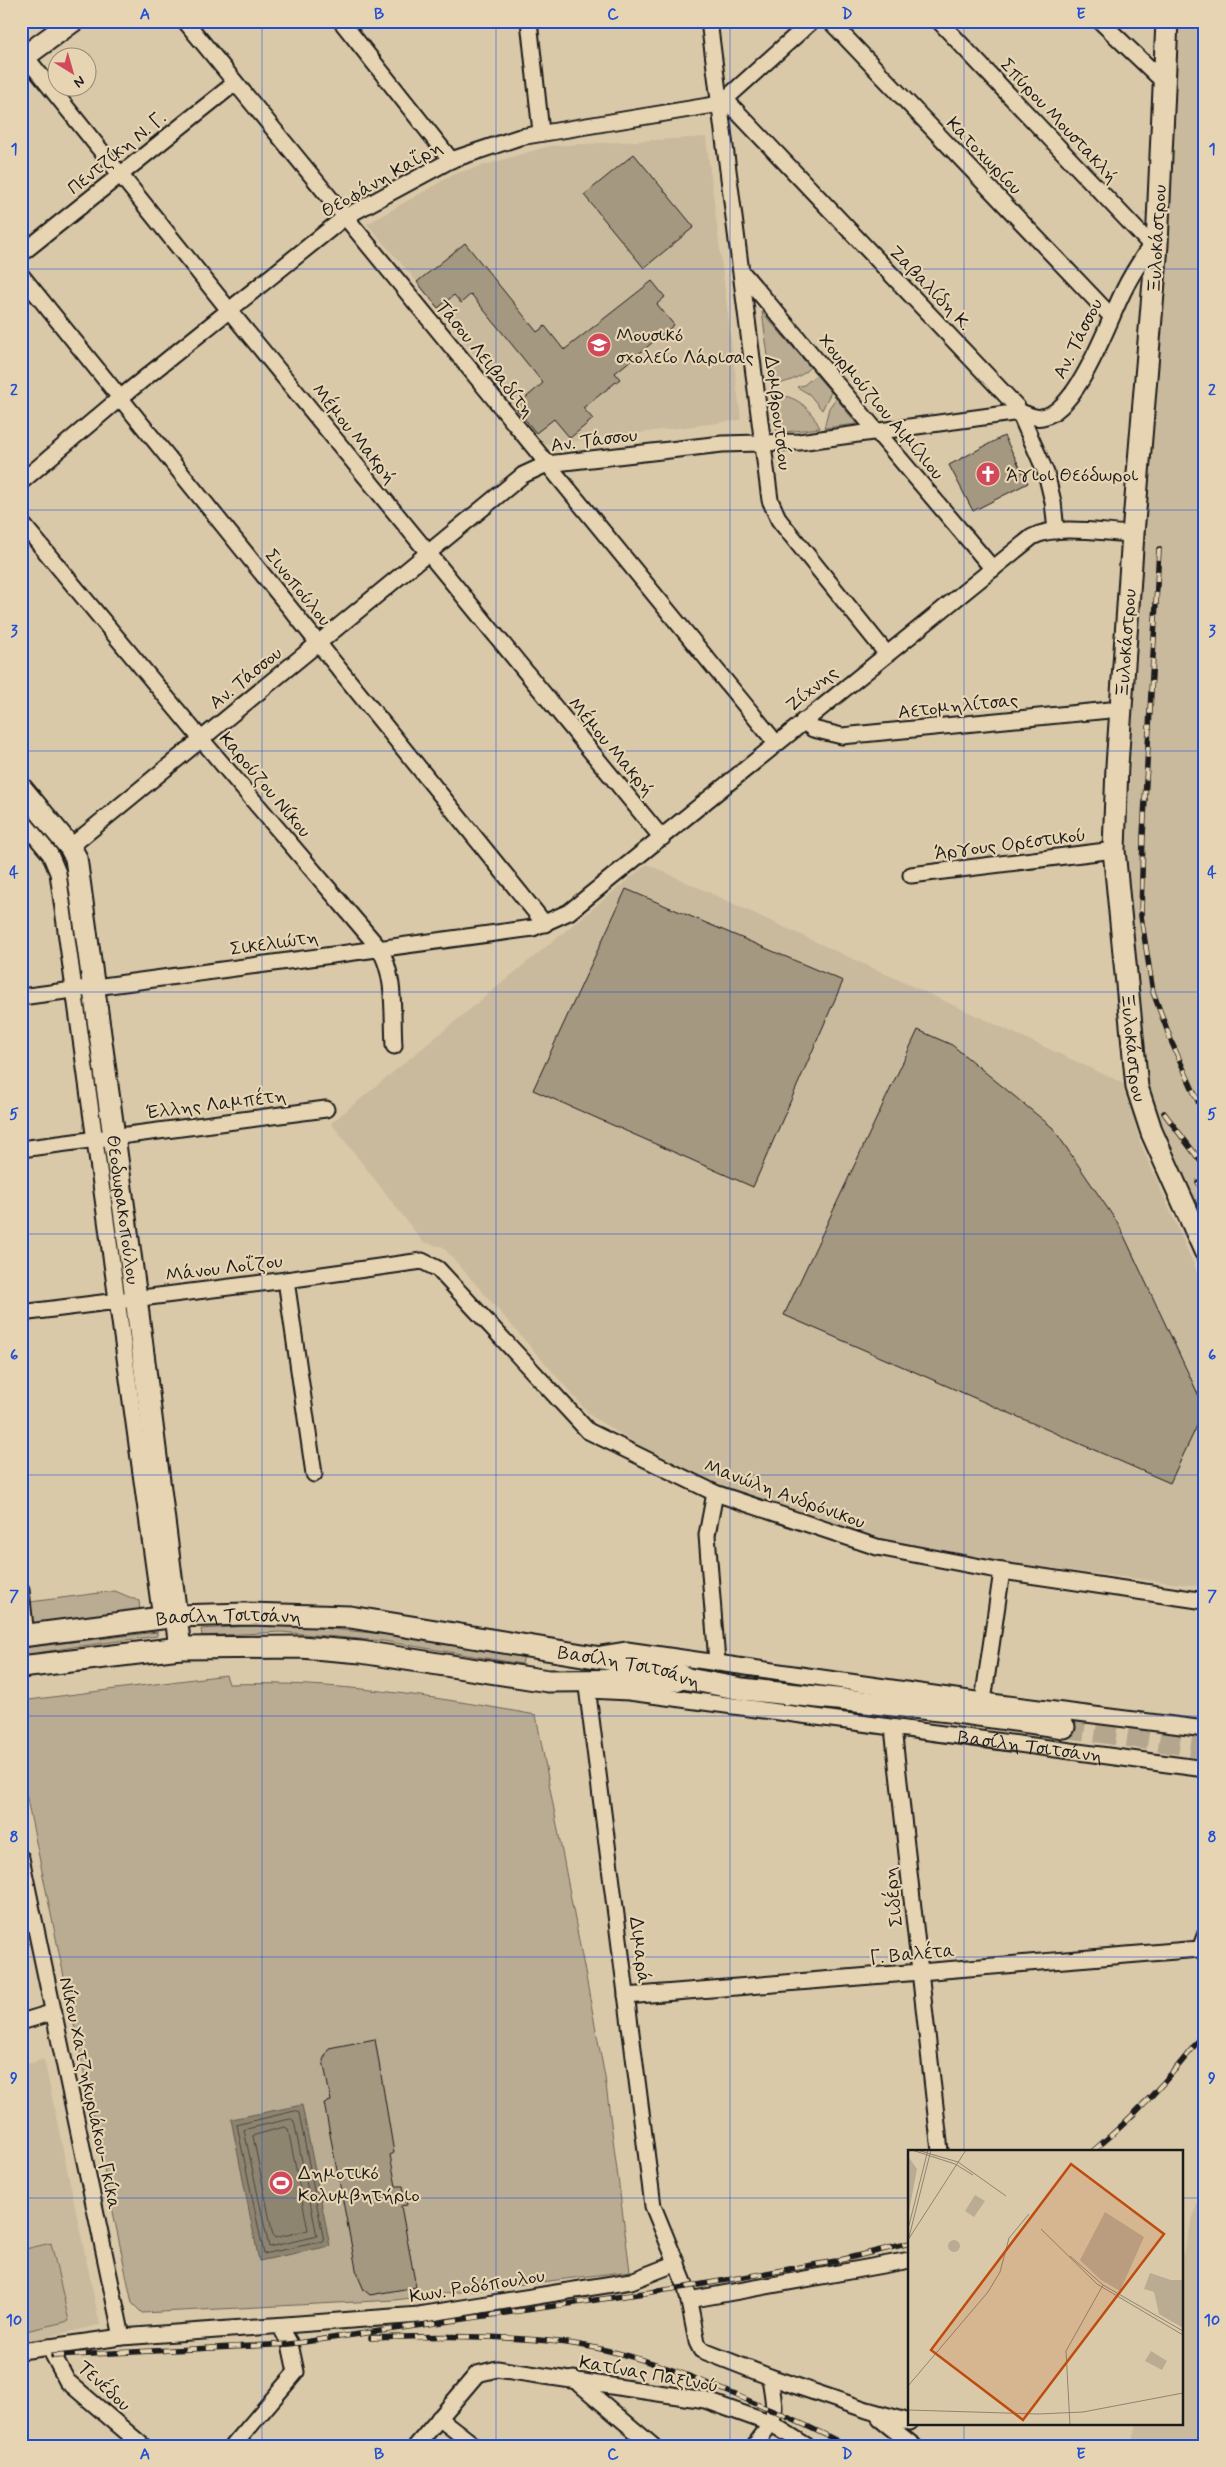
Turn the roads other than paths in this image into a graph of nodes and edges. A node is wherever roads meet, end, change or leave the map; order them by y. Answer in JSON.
{"nodes":[{"id":1,"x":73,"y":21,"type":"edge"},
{"id":2,"x":185,"y":21,"type":"edge"},
{"id":3,"x":341,"y":21,"type":"edge"},
{"id":4,"x":529,"y":21,"type":"edge"},
{"id":5,"x":709,"y":21,"type":"edge"},
{"id":6,"x":812,"y":21,"type":"edge"},
{"id":7,"x":830,"y":21,"type":"edge"},
{"id":8,"x":939,"y":21,"type":"edge"},
{"id":9,"x":1100,"y":21,"type":"edge"},
{"id":10,"x":1166,"y":21,"type":"edge"},
{"id":11,"x":23,"y":55,"type":"edge"},
{"id":12,"x":1164,"y":82,"type":"junction"},
{"id":13,"x":235,"y":83,"type":"junction"},
{"id":14,"x":723,"y":102,"type":"junction"},
{"id":15,"x":541,"y":132,"type":"junction"},
{"id":16,"x":451,"y":160,"type":"junction"},
{"id":17,"x":120,"y":174,"type":"junction"},
{"id":18,"x":345,"y":217,"type":"junction"},
{"id":19,"x":1154,"y":245,"type":"junction"},
{"id":20,"x":21,"y":254,"type":"edge"},
{"id":21,"x":740,"y":271,"type":"junction"},
{"id":22,"x":21,"y":275,"type":"edge"},
{"id":23,"x":229,"y":310,"type":"junction"},
{"id":24,"x":1111,"y":316,"type":"junction"},
{"id":25,"x":120,"y":398,"type":"junction"},
{"id":26,"x":1020,"y":412,"type":"junction"},
{"id":27,"x":879,"y":433,"type":"junction"},
{"id":28,"x":762,"y":443,"type":"junction"},
{"id":29,"x":547,"y":464,"type":"junction"},
{"id":30,"x":21,"y":482,"type":"edge"},
{"id":31,"x":21,"y":522,"type":"edge"},
{"id":32,"x":1056,"y":531,"type":"junction"},
{"id":33,"x":1133,"y":534,"type":"junction"},
{"id":34,"x":428,"y":554,"type":"junction"},
{"id":35,"x":993,"y":569,"type":"junction"},
{"id":36,"x":319,"y":643,"type":"junction"},
{"id":37,"x":886,"y":653,"type":"junction"},
{"id":38,"x":1120,"y":709,"type":"junction"},
{"id":39,"x":803,"y":721,"type":"junction"},
{"id":40,"x":201,"y":739,"type":"junction"},
{"id":41,"x":776,"y":743,"type":"junction"},
{"id":42,"x":21,"y":788,"type":"edge"},
{"id":43,"x":21,"y":819,"type":"edge"},
{"id":44,"x":662,"y":838,"type":"junction"},
{"id":45,"x":70,"y":847,"type":"junction"},
{"id":46,"x":1114,"y":850,"type":"junction"},
{"id":47,"x":911,"y":875,"type":"dead end"},
{"id":48,"x":539,"y":926,"type":"junction"},
{"id":49,"x":379,"y":948,"type":"junction"},
{"id":50,"x":84,"y":988,"type":"junction"},
{"id":51,"x":21,"y":997,"type":"edge"},
{"id":52,"x":394,"y":1046,"type":"dead end"},
{"id":53,"x":326,"y":1109,"type":"dead end"},
{"id":54,"x":104,"y":1138,"type":"junction"},
{"id":55,"x":21,"y":1149,"type":"edge"},
{"id":56,"x":1205,"y":1251,"type":"edge"},
{"id":57,"x":431,"y":1264,"type":"joint"},
{"id":58,"x":286,"y":1280,"type":"junction"},
{"id":59,"x":127,"y":1299,"type":"junction"},
{"id":60,"x":21,"y":1313,"type":"edge"},
{"id":61,"x":314,"y":1474,"type":"dead end"},
{"id":62,"x":714,"y":1493,"type":"junction"},
{"id":63,"x":1002,"y":1571,"type":"junction"},
{"id":64,"x":21,"y":1590,"type":"edge"},
{"id":65,"x":1205,"y":1601,"type":"edge"},
{"id":66,"x":169,"y":1617,"type":"junction"},
{"id":67,"x":24,"y":1636,"type":"edge"},
{"id":68,"x":180,"y":1648,"type":"junction"},
{"id":69,"x":592,"y":1656,"type":"junction"},
{"id":70,"x":717,"y":1662,"type":"junction"},
{"id":71,"x":21,"y":1667,"type":"edge"},
{"id":72,"x":688,"y":1678,"type":"junction"},
{"id":73,"x":587,"y":1685,"type":"junction"},
{"id":74,"x":982,"y":1700,"type":"junction"},
{"id":75,"x":1064,"y":1727,"type":"tunnel mouth"},
{"id":76,"x":893,"y":1728,"type":"junction"},
{"id":77,"x":1205,"y":1729,"type":"edge"},
{"id":78,"x":1205,"y":1769,"type":"edge"},
{"id":79,"x":21,"y":1858,"type":"edge"},
{"id":80,"x":1202,"y":1942,"type":"edge"},
{"id":81,"x":921,"y":1972,"type":"junction"},
{"id":82,"x":626,"y":1996,"type":"junction"},
{"id":83,"x":54,"y":2012,"type":"junction"},
{"id":84,"x":21,"y":2022,"type":"edge"},
{"id":85,"x":940,"y":2150,"type":"edge"},
{"id":86,"x":908,"y":2260,"type":"edge"},
{"id":87,"x":677,"y":2263,"type":"junction"},
{"id":88,"x":689,"y":2300,"type":"junction"},
{"id":89,"x":280,"y":2326,"type":"junction"},
{"id":90,"x":122,"y":2337,"type":"junction"},
{"id":91,"x":49,"y":2347,"type":"junction"},
{"id":92,"x":21,"y":2351,"type":"edge"},
{"id":93,"x":770,"y":2376,"type":"junction"},
{"id":94,"x":574,"y":2380,"type":"junction"},
{"id":95,"x":867,"y":2410,"type":"junction"},
{"id":96,"x":440,"y":2418,"type":"junction"},
{"id":97,"x":908,"y":2421,"type":"edge"},
{"id":98,"x":772,"y":2424,"type":"junction"},
{"id":99,"x":143,"y":2446,"type":"edge"},
{"id":100,"x":233,"y":2446,"type":"edge"},
{"id":101,"x":416,"y":2446,"type":"edge"},
{"id":102,"x":474,"y":2446,"type":"edge"},
{"id":103,"x":653,"y":2446,"type":"edge"},
{"id":104,"x":754,"y":2446,"type":"edge"},
{"id":105,"x":807,"y":2446,"type":"edge"},
{"id":106,"x":914,"y":2446,"type":"edge"}],
"edges":[{"from":1,"to":11,"type":"street"},
{"from":2,"to":13,"type":"street","name":"Τάσου Λειβαδίτη"},
{"from":3,"to":16,"type":"street"},
{"from":4,"to":15,"type":"street"},
{"from":5,"to":14,"type":"street","name":"Δομβρουτσίου"},
{"from":6,"to":14,"type":"street"},
{"from":7,"to":24,"type":"street","name":"Κατοχωρίου"},
{"from":8,"to":19,"type":"street","name":"Σπύρου Μουστακλή"},
{"from":9,"to":12,"type":"street"},
{"from":10,"to":12,"type":"street","name":"Ξυλοκάστρου"},
{"from":11,"to":17,"type":"street","name":"Μέμου Μακρή"},
{"from":12,"to":19,"type":"street","name":"Ξυλοκάστρου"},
{"from":13,"to":17,"type":"street","name":"Πεντζίκη Ν. Γ."},
{"from":13,"to":18,"type":"street","name":"Τάσου Λειβαδίτη"},
{"from":14,"to":15,"type":"street","name":"Θεοφάνη Καΐρη"},
{"from":14,"to":21,"type":"street","name":"Δομβρουτσίου"},
{"from":14,"to":26,"type":"street","name":"Ζαβαλίδη Κ."},
{"from":15,"to":16,"type":"street","name":"Θεοφάνη Καΐρη"},
{"from":16,"to":18,"type":"street","name":"Θεοφάνη Καΐρη"},
{"from":17,"to":20,"type":"street","name":"Πεντζίκη Ν. Γ."},
{"from":17,"to":23,"type":"street","name":"Μέμου Μακρή"},
{"from":18,"to":23,"type":"street","name":"Θεοφάνη Καΐρη"},
{"from":18,"to":29,"type":"street","name":"Τάσου Λειβαδίτη"},
{"from":19,"to":24,"type":"street","name":"Αν. Τάσσου"},
{"from":19,"to":33,"type":"street","name":"Ξυλοκάστρου"},
{"from":21,"to":27,"type":"street","name":"Χουρμούζιου Αιμίλιου"},
{"from":21,"to":28,"type":"street","name":"Δομβρουτσίου"},
{"from":22,"to":25,"type":"street","name":"Σινοπούλου"},
{"from":23,"to":25,"type":"street","name":"Θεοφάνη Καΐρη"},
{"from":23,"to":34,"type":"street","name":"Μέμου Μακρή"},
{"from":24,"to":26,"type":"street","name":"Αν. Τάσσου"},
{"from":25,"to":30,"type":"street","name":"Θεοφάνη Καΐρη"},
{"from":25,"to":36,"type":"street","name":"Σινοπούλου"},
{"from":26,"to":27,"type":"street","name":"Αν. Τάσσου"},
{"from":26,"to":32,"type":"street","name":"Ζαβαλίδη Κ."},
{"from":27,"to":28,"type":"street","name":"Αν. Τάσσου"},
{"from":27,"to":35,"type":"street","name":"Χουρμούζιου Αιμίλιου"},
{"from":28,"to":29,"type":"street","name":"Αν. Τάσσου"},
{"from":28,"to":37,"type":"street","name":"Δομβρουτσίου"},
{"from":29,"to":34,"type":"street","name":"Αν. Τάσσου"},
{"from":29,"to":41,"type":"street","name":"Τάσου Λειβαδίτη"},
{"from":31,"to":40,"type":"street","name":"Καρούζου Νίκου"},
{"from":32,"to":33,"type":"street","name":"Ζίχνης"},
{"from":32,"to":35,"type":"street","name":"Ζίχνης"},
{"from":33,"to":38,"type":"street","name":"Ξυλοκάστρου"},
{"from":34,"to":36,"type":"street","name":"Αν. Τάσσου"},
{"from":34,"to":44,"type":"street","name":"Μέμου Μακρή"},
{"from":35,"to":37,"type":"street","name":"Ζίχνης"},
{"from":36,"to":40,"type":"street","name":"Αν. Τάσσου"},
{"from":36,"to":48,"type":"street","name":"Σινοπούλου"},
{"from":37,"to":39,"type":"street","name":"Ζίχνης"},
{"from":38,"to":39,"type":"street","name":"Αετομηλίτσας"},
{"from":38,"to":46,"type":"street","name":"Ξυλοκάστρου"},
{"from":39,"to":41,"type":"street","name":"Ζίχνης"},
{"from":40,"to":45,"type":"street","name":"Αν. Τάσσου"},
{"from":40,"to":49,"type":"street","name":"Καρούζου Νίκου"},
{"from":41,"to":44,"type":"street","name":"Ζίχνης"},
{"from":42,"to":45,"type":"street","name":"Θεοδωρακοπούλου"},
{"from":43,"to":50,"type":"street"},
{"from":44,"to":48,"type":"street","name":"Ζίχνης"},
{"from":45,"to":50,"type":"street","name":"Θεοδωρακοπούλου"},
{"from":46,"to":47,"type":"street","name":"Άργους Ορεστικού"},
{"from":46,"to":56,"type":"street","name":"Ξυλοκάστρου"},
{"from":48,"to":49,"type":"street","name":"Σικελιώτη"},
{"from":49,"to":50,"type":"street","name":"Σικελιώτη"},
{"from":49,"to":52,"type":"street","name":"Καρούζου Νίκου"},
{"from":50,"to":51,"type":"street","name":"Σικελιώτη"},
{"from":50,"to":54,"type":"street","name":"Θεοδωρακοπούλου"},
{"from":53,"to":54,"type":"street","name":"Έλλης Λαμπέτη"},
{"from":54,"to":55,"type":"street","name":"Έλλης Λαμπέτη"},
{"from":54,"to":59,"type":"street","name":"Θεοδωρακοπούλου"},
{"from":57,"to":58,"type":"street","name":"Μάνου Λοΐζου"},
{"from":57,"to":62,"type":"street","name":"Μανώλη Ανδρόνικου"},
{"from":58,"to":59,"type":"street","name":"Μάνου Λοΐζου"},
{"from":58,"to":61,"type":"street"},
{"from":59,"to":60,"type":"street","name":"Μάνου Λοΐζου"},
{"from":59,"to":66,"type":"street","name":"Θεοδωρακοπούλου"},
{"from":62,"to":63,"type":"street","name":"Μανώλη Ανδρόνικου"},
{"from":62,"to":70,"type":"street"},
{"from":63,"to":65,"type":"street","name":"Μανώλη Ανδρόνικου"},
{"from":63,"to":74,"type":"street"},
{"from":64,"to":67,"type":"street"},
{"from":66,"to":67,"type":"street","name":"Βασίλη Τσιτσάνη"},
{"from":66,"to":68,"type":"street","name":"Θεοδωρακοπούλου"},
{"from":66,"to":69,"type":"street","name":"Βασίλη Τσιτσάνη"},
{"from":68,"to":71,"type":"street","name":"Βασίλη Τσιτσάνη"},
{"from":68,"to":73,"type":"street","name":"Βασίλη Τσιτσάνη"},
{"from":69,"to":70,"type":"street"},
{"from":69,"to":72,"type":"street","name":"Βασίλη Τσιτσάνη"},
{"from":70,"to":74,"type":"street"},
{"from":72,"to":73,"type":"street","name":"Βασίλη Τσιτσάνη"},
{"from":72,"to":75,"type":"street"},
{"from":73,"to":76,"type":"street","name":"Βασίλη Τσιτσάνη"},
{"from":73,"to":82,"type":"street","name":"Διμαρά"},
{"from":74,"to":77,"type":"street"},
{"from":76,"to":78,"type":"street","name":"Βασίλη Τσιτσάνη"},
{"from":76,"to":81,"type":"street","name":"Σιδέρη"},
{"from":79,"to":83,"type":"street","name":"Νίκου Χατζηκυριάκου-Γκίκα"},
{"from":80,"to":81,"type":"street","name":"Γ. Βαλέτα"},
{"from":81,"to":82,"type":"street","name":"Γ. Βαλέτα"},
{"from":81,"to":85,"type":"street","name":"Σιδέρη"},
{"from":82,"to":87,"type":"street","name":"Διμαρά"},
{"from":83,"to":84,"type":"street"},
{"from":83,"to":90,"type":"street","name":"Νίκου Χατζηκυριάκου-Γκίκα"},
{"from":86,"to":88,"type":"street"},
{"from":87,"to":88,"type":"street","name":"Διμαρά"},
{"from":87,"to":89,"type":"street","name":"Κων. Ροδόπουλου"},
{"from":88,"to":93,"type":"street","name":"Διμαρά"},
{"from":89,"to":90,"type":"street","name":"Κων. Ροδόπουλου"},
{"from":89,"to":100,"type":"street"},
{"from":90,"to":91,"type":"street","name":"Κων. Ροδόπουλου"},
{"from":91,"to":92,"type":"street","name":"Κων. Ροδόπουλου"},
{"from":91,"to":99,"type":"street","name":"Τενέδου"},
{"from":93,"to":95,"type":"street"},
{"from":93,"to":98,"type":"street"},
{"from":94,"to":96,"type":"street","name":"Κατίνας Παξινού"},
{"from":94,"to":98,"type":"street","name":"Κατίνας Παξινού"},
{"from":94,"to":103,"type":"street"},
{"from":95,"to":97,"type":"street"},
{"from":95,"to":106,"type":"street"},
{"from":96,"to":101,"type":"street"},
{"from":96,"to":102,"type":"street"},
{"from":98,"to":104,"type":"street"},
{"from":98,"to":105,"type":"street","name":"Κατίνας Παξινού"}]}
